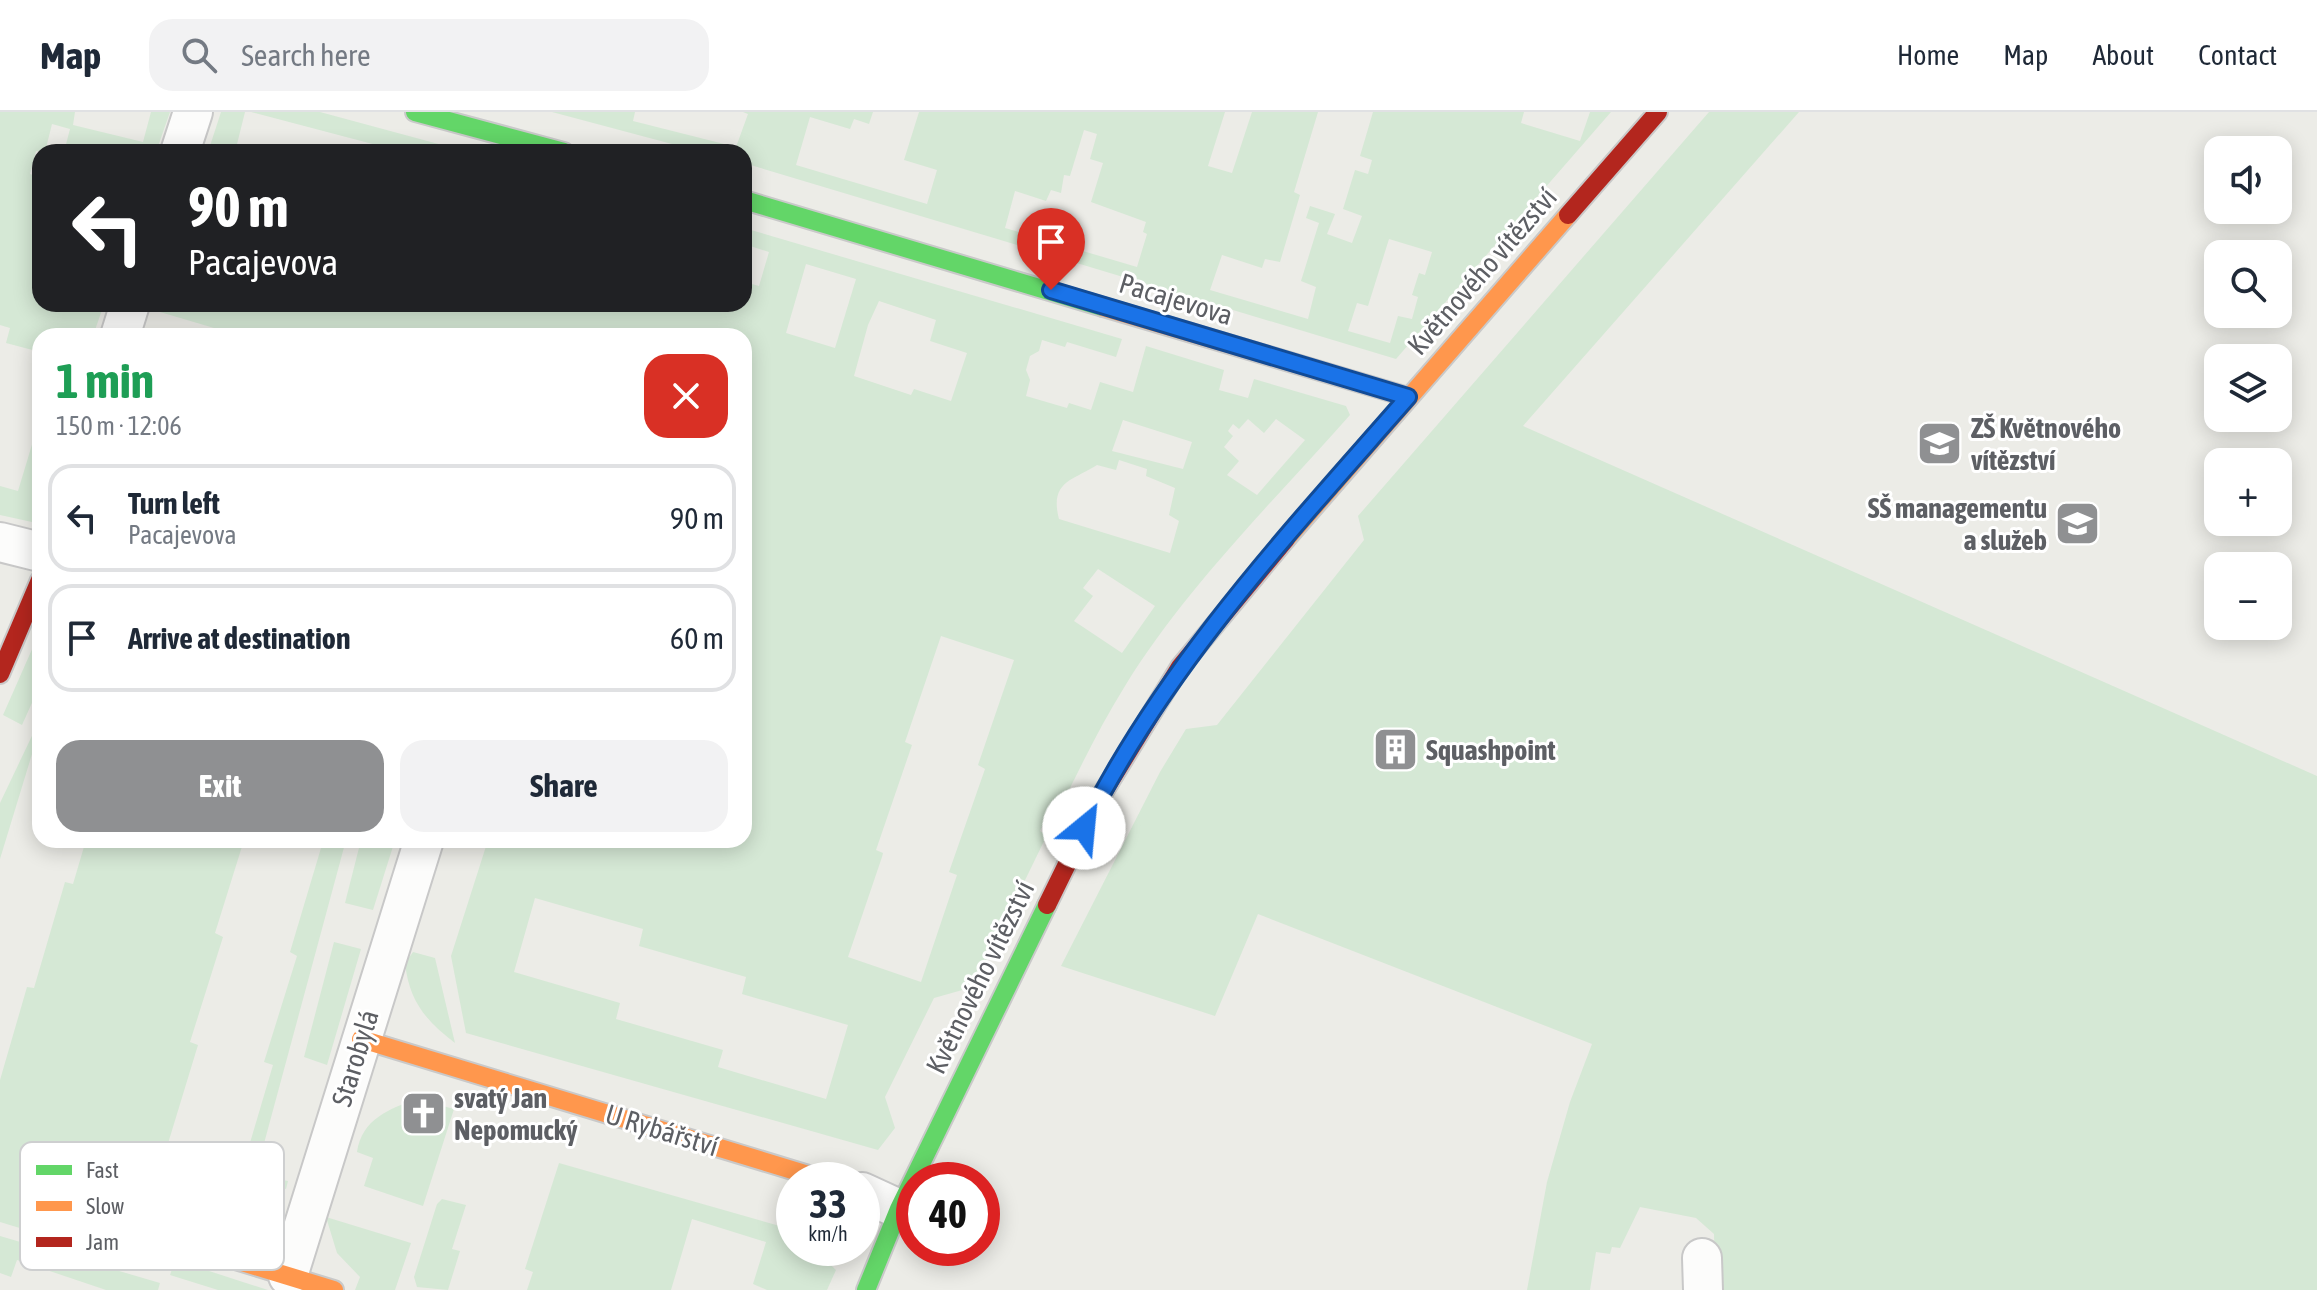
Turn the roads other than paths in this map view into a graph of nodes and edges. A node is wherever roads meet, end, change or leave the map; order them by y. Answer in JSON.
{"nodes":[{"id":1,"x":193,"y":112,"type":"edge"},
{"id":2,"x":415,"y":112,"type":"edge"},
{"id":3,"x":1658,"y":112,"type":"edge"},
{"id":4,"x":183,"y":144,"type":"edge"},
{"id":5,"x":534,"y":144,"type":"edge"},
{"id":6,"x":752,"y":202,"type":"edge"},
{"id":7,"x":1408,"y":397,"type":"junction"},
{"id":8,"x":0,"y":542,"type":"edge"},
{"id":9,"x":32,"y":550,"type":"edge"},
{"id":10,"x":32,"y":599,"type":"edge"},
{"id":11,"x":0,"y":674,"type":"edge"},
{"id":12,"x":421,"y":848,"type":"edge"},
{"id":13,"x":361,"y":1039,"type":"junction"},
{"id":14,"x":922,"y":1162,"type":"edge"},
{"id":15,"x":776,"y":1165,"type":"edge"},
{"id":16,"x":896,"y":1216,"type":"edge"},
{"id":17,"x":268,"y":1270,"type":"edge"},
{"id":18,"x":288,"y":1276,"type":"junction"},
{"id":19,"x":334,"y":1290,"type":"edge"},
{"id":20,"x":866,"y":1290,"type":"edge"}],
"edges":[{"from":1,"to":4,"type":"street"},
{"from":2,"to":5,"type":"street"},
{"from":3,"to":7,"type":"street","name":"Květnového vítězství"},
{"from":6,"to":7,"type":"street","name":"Pacajevova"},
{"from":7,"to":14,"type":"street","name":"Květnového vítězství"},
{"from":8,"to":9,"type":"street"},
{"from":10,"to":11,"type":"street"},
{"from":12,"to":13,"type":"street","name":"Starobylá"},
{"from":13,"to":15,"type":"street","name":"U Rybářství"},
{"from":13,"to":18,"type":"street","name":"Starobylá"},
{"from":16,"to":20,"type":"street","name":"Květnového vítězství"},
{"from":17,"to":18,"type":"street"},
{"from":18,"to":19,"type":"street"}]}
